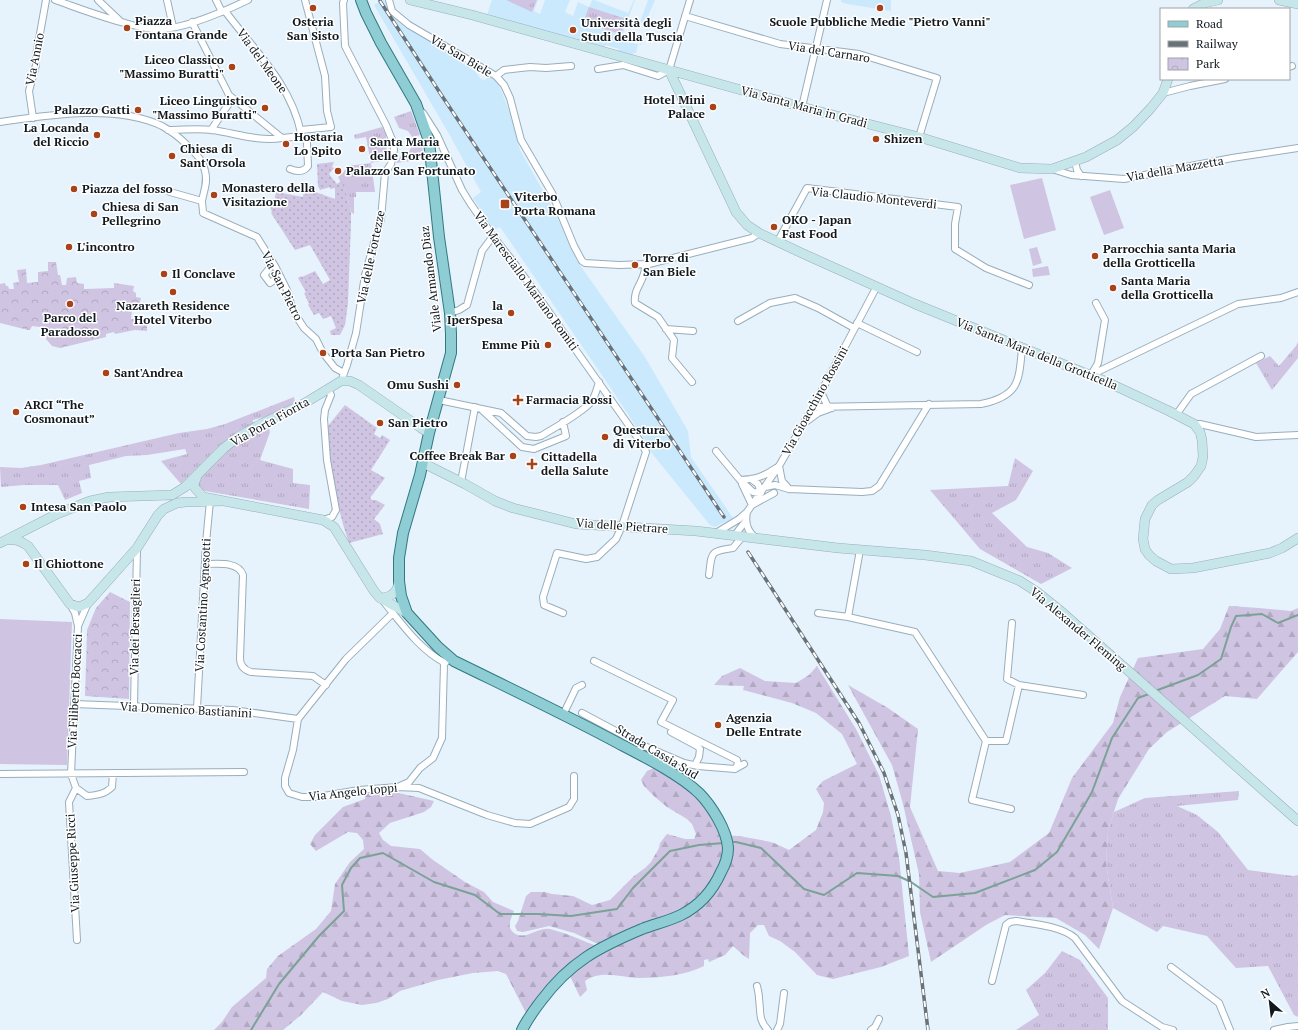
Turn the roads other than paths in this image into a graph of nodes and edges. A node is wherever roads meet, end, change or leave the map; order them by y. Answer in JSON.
{"nodes":[{"id":1,"x":46,"y":0,"type":"edge"},
{"id":2,"x":55,"y":0,"type":"edge"},
{"id":3,"x":98,"y":0,"type":"edge"},
{"id":4,"x":167,"y":0,"type":"edge"},
{"id":5,"x":216,"y":0,"type":"edge"},
{"id":6,"x":248,"y":0,"type":"edge"},
{"id":7,"x":305,"y":0,"type":"edge"},
{"id":8,"x":344,"y":0,"type":"edge"},
{"id":9,"x":361,"y":0,"type":"edge"},
{"id":10,"x":389,"y":0,"type":"edge"},
{"id":11,"x":410,"y":0,"type":"edge"},
{"id":12,"x":690,"y":0,"type":"edge"},
{"id":13,"x":828,"y":0,"type":"edge"},
{"id":14,"x":1218,"y":0,"type":"edge"},
{"id":15,"x":1279,"y":0,"type":"edge"},
{"id":16,"x":1298,"y":4,"type":"edge"},
{"id":17,"x":1195,"y":8,"type":"edge"},
{"id":18,"x":224,"y":11,"type":"junction"},
{"id":19,"x":685,"y":16,"type":"junction"},
{"id":20,"x":121,"y":22,"type":"junction"},
{"id":21,"x":192,"y":22,"type":"junction"},
{"id":22,"x":173,"y":27,"type":"junction"},
{"id":23,"x":815,"y":48,"type":"junction"},
{"id":24,"x":571,"y":66,"type":"dead end"},
{"id":25,"x":598,"y":69,"type":"dead end"},
{"id":26,"x":668,"y":70,"type":"junction"},
{"id":27,"x":496,"y":76,"type":"junction"},
{"id":28,"x":1168,"y":80,"type":"edge"},
{"id":29,"x":1220,"y":80,"type":"edge"},
{"id":30,"x":1163,"y":93,"type":"junction"},
{"id":31,"x":232,"y":99,"type":"junction"},
{"id":32,"x":416,"y":104,"type":"junction"},
{"id":33,"x":802,"y":107,"type":"junction"},
{"id":34,"x":33,"y":118,"type":"junction"},
{"id":35,"x":0,"y":122,"type":"edge"},
{"id":36,"x":167,"y":130,"type":"junction"},
{"id":37,"x":210,"y":130,"type":"junction"},
{"id":38,"x":301,"y":133,"type":"junction"},
{"id":39,"x":919,"y":137,"type":"junction"},
{"id":40,"x":282,"y":138,"type":"junction"},
{"id":41,"x":1298,"y":148,"type":"edge"},
{"id":42,"x":1075,"y":161,"type":"junction"},
{"id":43,"x":290,"y":169,"type":"dead end"},
{"id":44,"x":1052,"y":169,"type":"junction"},
{"id":45,"x":1081,"y":176,"type":"junction"},
{"id":46,"x":170,"y":192,"type":"dead end"},
{"id":47,"x":202,"y":202,"type":"junction"},
{"id":48,"x":760,"y":233,"type":"junction"},
{"id":49,"x":493,"y":236,"type":"junction"},
{"id":50,"x":778,"y":241,"type":"junction"},
{"id":51,"x":273,"y":264,"type":"junction"},
{"id":52,"x":645,"y":264,"type":"junction"},
{"id":53,"x":280,"y":276,"type":"junction"},
{"id":54,"x":1030,"y":285,"type":"dead end"},
{"id":55,"x":877,"y":286,"type":"junction"},
{"id":56,"x":1298,"y":292,"type":"edge"},
{"id":57,"x":1096,"y":303,"type":"dead end"},
{"id":58,"x":450,"y":313,"type":"junction"},
{"id":59,"x":738,"y":321,"type":"dead end"},
{"id":60,"x":856,"y":325,"type":"junction"},
{"id":61,"x":666,"y":329,"type":"junction"},
{"id":62,"x":694,"y":331,"type":"dead end"},
{"id":63,"x":1022,"y":348,"type":"junction"},
{"id":64,"x":917,"y":352,"type":"dead end"},
{"id":65,"x":1261,"y":356,"type":"dead end"},
{"id":66,"x":1091,"y":375,"type":"junction"},
{"id":67,"x":342,"y":377,"type":"junction"},
{"id":68,"x":599,"y":382,"type":"junction"},
{"id":69,"x":692,"y":382,"type":"dead end"},
{"id":70,"x":328,"y":389,"type":"junction"},
{"id":71,"x":821,"y":392,"type":"junction"},
{"id":72,"x":439,"y":400,"type":"junction"},
{"id":73,"x":929,"y":404,"type":"junction"},
{"id":74,"x":478,"y":408,"type":"junction"},
{"id":75,"x":813,"y":408,"type":"junction"},
{"id":76,"x":832,"y":408,"type":"junction"},
{"id":77,"x":818,"y":413,"type":"junction"},
{"id":78,"x":1176,"y":414,"type":"junction"},
{"id":79,"x":563,"y":422,"type":"junction"},
{"id":80,"x":805,"y":422,"type":"junction"},
{"id":81,"x":1194,"y":424,"type":"junction"},
{"id":82,"x":430,"y":433,"type":"junction"},
{"id":83,"x":1298,"y":435,"type":"edge"},
{"id":84,"x":716,"y":451,"type":"dead end"},
{"id":85,"x":423,"y":464,"type":"junction"},
{"id":86,"x":779,"y":466,"type":"junction"},
{"id":87,"x":197,"y":476,"type":"junction"},
{"id":88,"x":751,"y":479,"type":"junction"},
{"id":89,"x":740,"y":480,"type":"junction"},
{"id":90,"x":461,"y":482,"type":"junction"},
{"id":91,"x":765,"y":487,"type":"junction"},
{"id":92,"x":789,"y":489,"type":"junction"},
{"id":93,"x":761,"y":493,"type":"junction"},
{"id":94,"x":774,"y":493,"type":"junction"},
{"id":95,"x":143,"y":497,"type":"junction"},
{"id":96,"x":223,"y":501,"type":"junction"},
{"id":97,"x":210,"y":502,"type":"junction"},
{"id":98,"x":752,"y":505,"type":"junction"},
{"id":99,"x":747,"y":512,"type":"junction"},
{"id":100,"x":158,"y":515,"type":"junction"},
{"id":101,"x":739,"y":519,"type":"junction"},
{"id":102,"x":323,"y":520,"type":"junction"},
{"id":103,"x":745,"y":522,"type":"junction"},
{"id":104,"x":34,"y":525,"type":"junction"},
{"id":105,"x":622,"y":526,"type":"junction"},
{"id":106,"x":716,"y":533,"type":"junction"},
{"id":107,"x":738,"y":536,"type":"junction"},
{"id":108,"x":1298,"y":538,"type":"edge"},
{"id":109,"x":759,"y":539,"type":"junction"},
{"id":110,"x":2,"y":542,"type":"edge"},
{"id":111,"x":28,"y":546,"type":"junction"},
{"id":112,"x":137,"y":548,"type":"junction"},
{"id":113,"x":860,"y":550,"type":"junction"},
{"id":114,"x":205,"y":564,"type":"junction"},
{"id":115,"x":709,"y":575,"type":"dead end"},
{"id":116,"x":399,"y":581,"type":"junction"},
{"id":117,"x":380,"y":598,"type":"junction"},
{"id":118,"x":88,"y":603,"type":"junction"},
{"id":119,"x":70,"y":604,"type":"junction"},
{"id":120,"x":392,"y":613,"type":"junction"},
{"id":121,"x":407,"y":613,"type":"junction"},
{"id":122,"x":563,"y":613,"type":"dead end"},
{"id":123,"x":818,"y":613,"type":"dead end"},
{"id":124,"x":848,"y":618,"type":"junction"},
{"id":125,"x":1012,"y":623,"type":"dead end"},
{"id":126,"x":78,"y":626,"type":"junction"},
{"id":127,"x":447,"y":661,"type":"junction"},
{"id":128,"x":594,"y":661,"type":"dead end"},
{"id":129,"x":326,"y":685,"type":"junction"},
{"id":130,"x":582,"y":685,"type":"dead end"},
{"id":131,"x":1019,"y":685,"type":"junction"},
{"id":132,"x":1083,"y":695,"type":"dead end"},
{"id":133,"x":74,"y":704,"type":"junction"},
{"id":134,"x":134,"y":707,"type":"junction"},
{"id":135,"x":197,"y":708,"type":"junction"},
{"id":136,"x":582,"y":713,"type":"dead end"},
{"id":137,"x":563,"y":715,"type":"junction"},
{"id":138,"x":298,"y":719,"type":"junction"},
{"id":139,"x":671,"y":732,"type":"dead end"},
{"id":140,"x":986,"y":741,"type":"junction"},
{"id":141,"x":640,"y":749,"type":"junction"},
{"id":142,"x":744,"y":764,"type":"dead end"},
{"id":143,"x":695,"y":765,"type":"junction"},
{"id":144,"x":735,"y":769,"type":"junction"},
{"id":145,"x":244,"y":772,"type":"dead end"},
{"id":146,"x":113,"y":773,"type":"junction"},
{"id":147,"x":0,"y":774,"type":"edge"},
{"id":148,"x":71,"y":774,"type":"junction"},
{"id":149,"x":574,"y":776,"type":"dead end"},
{"id":150,"x":398,"y":787,"type":"junction"},
{"id":151,"x":76,"y":788,"type":"junction"},
{"id":152,"x":1011,"y":809,"type":"dead end"},
{"id":153,"x":1298,"y":822,"type":"edge"},
{"id":154,"x":77,"y":940,"type":"dead end"},
{"id":155,"x":1171,"y":967,"type":"dead end"},
{"id":156,"x":992,"y":981,"type":"dead end"},
{"id":157,"x":757,"y":986,"type":"dead end"},
{"id":158,"x":784,"y":993,"type":"dead end"},
{"id":159,"x":880,"y":1019,"type":"dead end"},
{"id":160,"x":1298,"y":1026,"type":"edge"},
{"id":161,"x":522,"y":1030,"type":"edge"},
{"id":162,"x":768,"y":1030,"type":"edge"},
{"id":163,"x":777,"y":1030,"type":"edge"},
{"id":164,"x":871,"y":1030,"type":"edge"},
{"id":165,"x":1173,"y":1030,"type":"edge"},
{"id":166,"x":1230,"y":1030,"type":"edge"},
{"id":167,"x":1274,"y":1030,"type":"edge"}],
"edges":[{"from":1,"to":34,"type":"street","name":"Via Annio"},
{"from":2,"to":20,"type":"street"},
{"from":3,"to":20,"type":"street"},
{"from":4,"to":22,"type":"street"},
{"from":5,"to":18,"type":"street","name":"Via del Meone"},
{"from":6,"to":18,"type":"street"},
{"from":7,"to":38,"type":"street"},
{"from":8,"to":67,"type":"street","name":"Via delle Fortezze"},
{"from":9,"to":32,"type":"main road","name":"Viale Armando Diaz"},
{"from":10,"to":27,"type":"street","name":"Via San Biele"},
{"from":11,"to":26,"type":"main road","name":"Via Santa Maria in Gradi"},
{"from":12,"to":19,"type":"street"},
{"from":13,"to":23,"type":"street"},
{"from":14,"to":17,"type":"main road"},
{"from":15,"to":16,"type":"main road"},
{"from":18,"to":21,"type":"street"},
{"from":18,"to":38,"type":"street","name":"Via del Meone"},
{"from":19,"to":23,"type":"street","name":"Via del Carnaro"},
{"from":19,"to":26,"type":"street"},
{"from":20,"to":22,"type":"street"},
{"from":21,"to":22,"type":"street"},
{"from":21,"to":31,"type":"street"},
{"from":23,"to":33,"type":"street"},
{"from":23,"to":39,"type":"street","name":"Via del Carnaro"},
{"from":24,"to":27,"type":"street"},
{"from":25,"to":26,"type":"street"},
{"from":26,"to":33,"type":"main road","name":"Via Santa Maria in Gradi"},
{"from":26,"to":48,"type":"main road","name":"Via Santa Maria della Grotticella"},
{"from":27,"to":52,"type":"street","name":"Via San Biele"},
{"from":28,"to":30,"type":"main road","name":"Via Santa Maria in Gradi"},
{"from":29,"to":30,"type":"street"},
{"from":30,"to":42,"type":"main road","name":"Via Santa Maria in Gradi"},
{"from":31,"to":37,"type":"street"},
{"from":31,"to":40,"type":"street"},
{"from":32,"to":49,"type":"street","name":"Via Maresciallo Mariano Romiti"},
{"from":32,"to":58,"type":"main road","name":"Viale Armando Diaz"},
{"from":33,"to":39,"type":"main road","name":"Via Santa Maria in Gradi"},
{"from":34,"to":35,"type":"street"},
{"from":34,"to":36,"type":"street"},
{"from":36,"to":37,"type":"street"},
{"from":36,"to":47,"type":"street"},
{"from":37,"to":40,"type":"street"},
{"from":38,"to":40,"type":"street"},
{"from":38,"to":43,"type":"street","name":"Via del Meone"},
{"from":39,"to":44,"type":"main road","name":"Via Santa Maria in Gradi"},
{"from":41,"to":45,"type":"street","name":"Via della Mazzetta"},
{"from":42,"to":44,"type":"main road","name":"Via Santa Maria in Gradi"},
{"from":42,"to":45,"type":"street"},
{"from":44,"to":45,"type":"street","name":"Via della Mazzetta"},
{"from":46,"to":47,"type":"street"},
{"from":47,"to":51,"type":"street","name":"Via San Pietro"},
{"from":48,"to":50,"type":"main road","name":"Via Santa Maria della Grotticella"},
{"from":48,"to":52,"type":"street","name":"Via San Biele"},
{"from":49,"to":58,"type":"street"},
{"from":49,"to":68,"type":"street","name":"Via Maresciallo Mariano Romiti"},
{"from":50,"to":54,"type":"street","name":"Via Claudio Monteverdi"},
{"from":50,"to":55,"type":"main road","name":"Via Santa Maria della Grotticella"},
{"from":51,"to":53,"type":"street","name":"Via San Pietro"},
{"from":51,"to":53,"type":"street"},
{"from":52,"to":61,"type":"street"},
{"from":53,"to":67,"type":"street","name":"Via San Pietro"},
{"from":55,"to":60,"type":"street","name":"Via Gioacchino Rossini"},
{"from":55,"to":63,"type":"main road","name":"Via Santa Maria della Grotticella"},
{"from":56,"to":66,"type":"street"},
{"from":57,"to":66,"type":"street"},
{"from":58,"to":72,"type":"main road","name":"Viale Armando Diaz"},
{"from":59,"to":60,"type":"street"},
{"from":60,"to":64,"type":"street"},
{"from":60,"to":71,"type":"street","name":"Via Gioacchino Rossini"},
{"from":61,"to":62,"type":"street"},
{"from":61,"to":69,"type":"street"},
{"from":63,"to":66,"type":"main road","name":"Via Santa Maria della Grotticella"},
{"from":63,"to":73,"type":"street"},
{"from":65,"to":78,"type":"street"},
{"from":66,"to":78,"type":"main road","name":"Via Santa Maria della Grotticella"},
{"from":67,"to":70,"type":"main road","name":"Via Porta Fiorita"},
{"from":67,"to":82,"type":"main road"},
{"from":68,"to":79,"type":"street"},
{"from":68,"to":105,"type":"street","name":"Via Maresciallo Mariano Romiti"},
{"from":70,"to":87,"type":"main road","name":"Via Porta Fiorita"},
{"from":70,"to":102,"type":"street"},
{"from":71,"to":75,"type":"street","name":"Via Gioacchino Rossini"},
{"from":71,"to":76,"type":"street"},
{"from":72,"to":74,"type":"street"},
{"from":72,"to":82,"type":"main road","name":"Viale Armando Diaz"},
{"from":73,"to":76,"type":"street"},
{"from":73,"to":92,"type":"street"},
{"from":74,"to":79,"type":"street"},
{"from":74,"to":79,"type":"street"},
{"from":74,"to":90,"type":"street"},
{"from":75,"to":76,"type":"street"},
{"from":75,"to":77,"type":"street"},
{"from":75,"to":80,"type":"street","name":"Via Gioacchino Rossini"},
{"from":76,"to":77,"type":"street"},
{"from":77,"to":80,"type":"street"},
{"from":78,"to":81,"type":"main road","name":"Via Santa Maria della Grotticella"},
{"from":80,"to":86,"type":"street","name":"Via Gioacchino Rossini"},
{"from":81,"to":83,"type":"street"},
{"from":81,"to":108,"type":"main road"},
{"from":82,"to":85,"type":"main road","name":"Viale Armando Diaz"},
{"from":84,"to":89,"type":"street"},
{"from":85,"to":90,"type":"main road","name":"Via delle Pietrare"},
{"from":85,"to":116,"type":"main road","name":"Viale Armando Diaz"},
{"from":86,"to":88,"type":"street"},
{"from":86,"to":91,"type":"street","name":"Via Gioacchino Rossini"},
{"from":86,"to":92,"type":"street"},
{"from":87,"to":95,"type":"main road","name":"Via Porta Fiorita"},
{"from":87,"to":96,"type":"main road"},
{"from":88,"to":89,"type":"street"},
{"from":88,"to":93,"type":"street"},
{"from":89,"to":93,"type":"street"},
{"from":89,"to":98,"type":"street"},
{"from":90,"to":105,"type":"main road","name":"Via delle Pietrare"},
{"from":91,"to":92,"type":"street"},
{"from":91,"to":93,"type":"street","name":"Via Gioacchino Rossini"},
{"from":91,"to":94,"type":"street"},
{"from":92,"to":94,"type":"street"},
{"from":93,"to":98,"type":"street","name":"Via Gioacchino Rossini"},
{"from":94,"to":98,"type":"street"},
{"from":95,"to":100,"type":"main road"},
{"from":95,"to":104,"type":"main road","name":"Via Porta Fiorita"},
{"from":96,"to":97,"type":"main road"},
{"from":96,"to":102,"type":"main road"},
{"from":97,"to":100,"type":"main road"},
{"from":97,"to":114,"type":"street","name":"Via Costantino Agnesotti"},
{"from":98,"to":99,"type":"street","name":"Via Gioacchino Rossini"},
{"from":99,"to":101,"type":"street"},
{"from":99,"to":103,"type":"street"},
{"from":100,"to":112,"type":"main road","name":"Via Filiberto Boccacci"},
{"from":101,"to":106,"type":"street"},
{"from":101,"to":107,"type":"street"},
{"from":102,"to":117,"type":"main road"},
{"from":103,"to":107,"type":"street"},
{"from":103,"to":109,"type":"street"},
{"from":104,"to":110,"type":"main road","name":"Via Porta Fiorita"},
{"from":104,"to":111,"type":"main road"},
{"from":105,"to":106,"type":"main road","name":"Via delle Pietrare"},
{"from":105,"to":122,"type":"street"},
{"from":106,"to":107,"type":"main road","name":"Via delle Pietrare"},
{"from":107,"to":109,"type":"main road","name":"Via delle Pietrare"},
{"from":107,"to":115,"type":"street"},
{"from":109,"to":113,"type":"main road","name":"Via Alexander Fleming"},
{"from":110,"to":111,"type":"main road"},
{"from":111,"to":119,"type":"main road"},
{"from":112,"to":118,"type":"main road","name":"Via Filiberto Boccacci"},
{"from":112,"to":134,"type":"street","name":"Via dei Bersaglieri"},
{"from":113,"to":124,"type":"street"},
{"from":113,"to":153,"type":"main road","name":"Via Alexander Fleming"},
{"from":114,"to":129,"type":"street"},
{"from":114,"to":135,"type":"street","name":"Via Costantino Agnesotti"},
{"from":116,"to":117,"type":"main road"},
{"from":116,"to":121,"type":"main road","name":"Viale Armando Diaz"},
{"from":117,"to":120,"type":"street"},
{"from":117,"to":121,"type":"main road"},
{"from":118,"to":119,"type":"main road"},
{"from":118,"to":126,"type":"street","name":"Via Filiberto Boccacci"},
{"from":119,"to":126,"type":"street"},
{"from":120,"to":127,"type":"street"},
{"from":120,"to":129,"type":"street"},
{"from":121,"to":127,"type":"main road","name":"Strada Cassia Sud"},
{"from":123,"to":124,"type":"street"},
{"from":124,"to":140,"type":"street"},
{"from":125,"to":131,"type":"street"},
{"from":126,"to":133,"type":"street","name":"Via Filiberto Boccacci"},
{"from":127,"to":137,"type":"main road","name":"Strada Cassia Sud"},
{"from":127,"to":150,"type":"street"},
{"from":128,"to":144,"type":"street"},
{"from":129,"to":138,"type":"street"},
{"from":130,"to":137,"type":"street"},
{"from":131,"to":132,"type":"street"},
{"from":131,"to":140,"type":"street"},
{"from":133,"to":134,"type":"street","name":"Via Domenico Bastianini"},
{"from":133,"to":148,"type":"street","name":"Via Filiberto Boccacci"},
{"from":134,"to":135,"type":"street","name":"Via Domenico Bastianini"},
{"from":135,"to":138,"type":"street","name":"Via Domenico Bastianini"},
{"from":136,"to":141,"type":"street"},
{"from":137,"to":141,"type":"main road","name":"Strada Cassia Sud"},
{"from":138,"to":150,"type":"street","name":"Via Angelo Ioppi"},
{"from":139,"to":143,"type":"street"},
{"from":140,"to":152,"type":"street"},
{"from":141,"to":143,"type":"street"},
{"from":141,"to":161,"type":"main road","name":"Strada Cassia Sud"},
{"from":142,"to":144,"type":"street"},
{"from":143,"to":144,"type":"street"},
{"from":145,"to":146,"type":"street"},
{"from":146,"to":148,"type":"street"},
{"from":146,"to":151,"type":"street"},
{"from":147,"to":148,"type":"street"},
{"from":148,"to":151,"type":"street"},
{"from":149,"to":150,"type":"street","name":"Via Angelo Ioppi"},
{"from":151,"to":154,"type":"street","name":"Via Giuseppe Ricci"},
{"from":155,"to":166,"type":"street"},
{"from":156,"to":165,"type":"street"},
{"from":157,"to":162,"type":"street"},
{"from":158,"to":163,"type":"street"},
{"from":159,"to":164,"type":"street"},
{"from":160,"to":167,"type":"street"}]}
